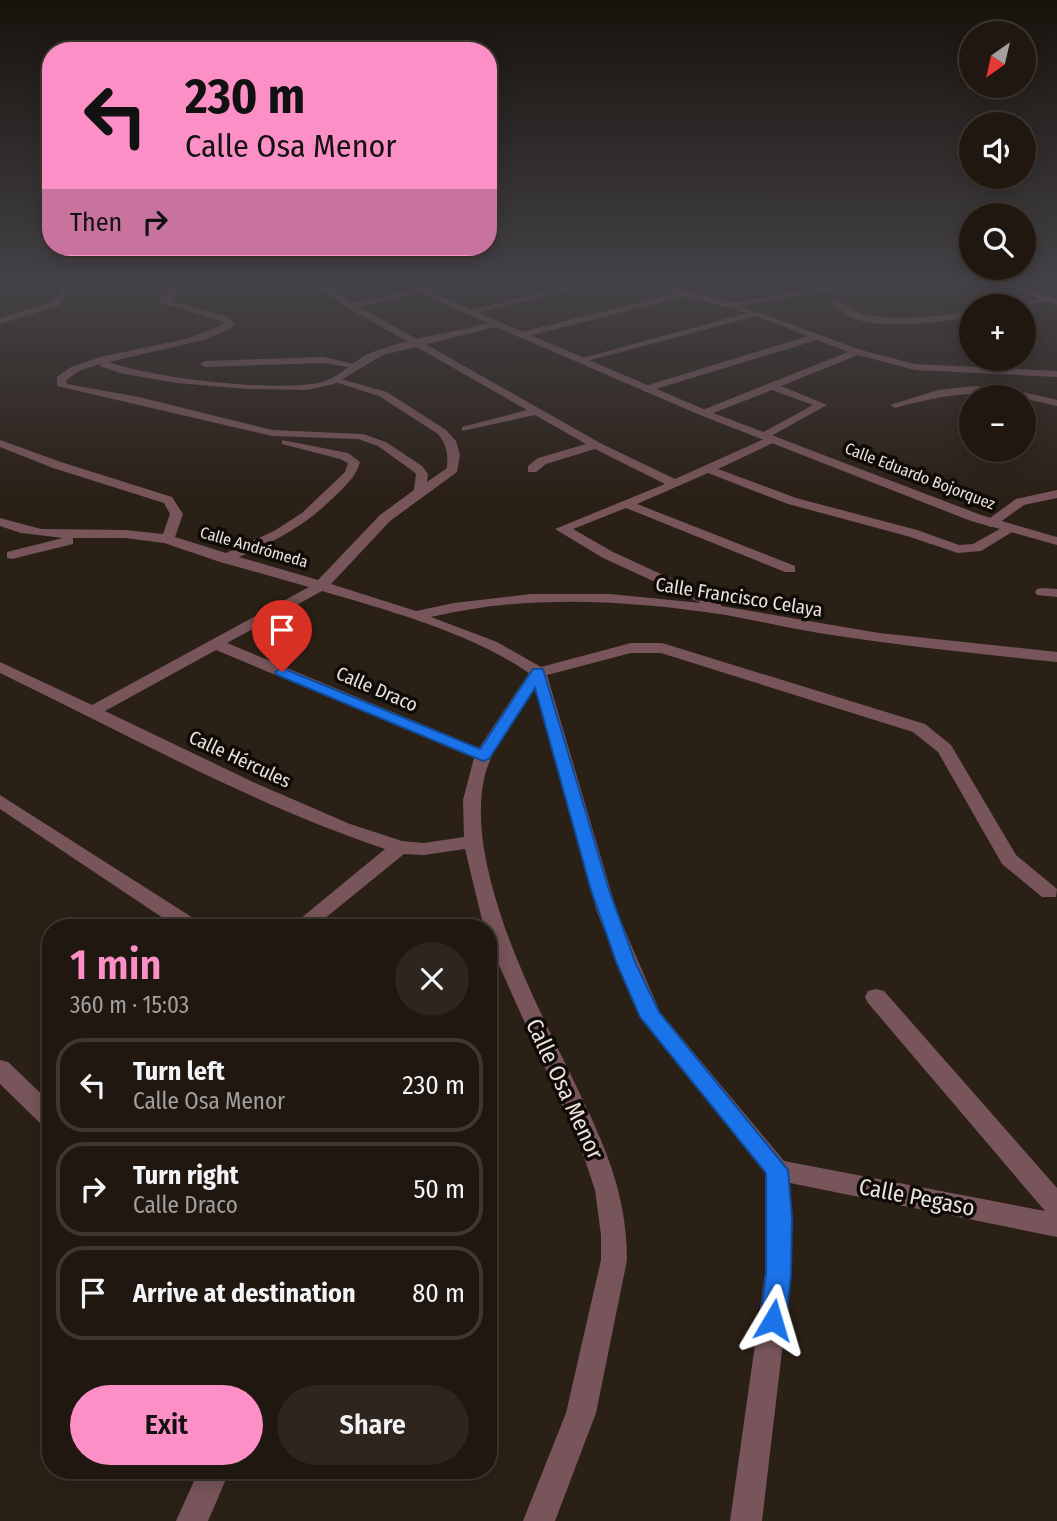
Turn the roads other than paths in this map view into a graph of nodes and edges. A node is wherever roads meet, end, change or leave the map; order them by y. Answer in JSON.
{"nodes":[{"id":1,"x":126,"y":354,"type":"edge"},
{"id":2,"x":377,"y":354,"type":"edge"},
{"id":3,"x":438,"y":354,"type":"edge"},
{"id":4,"x":566,"y":354,"type":"edge"},
{"id":5,"x":603,"y":354,"type":"edge"},
{"id":6,"x":759,"y":354,"type":"edge"},
{"id":7,"x":852,"y":354,"type":"edge"},
{"id":8,"x":865,"y":354,"type":"edge"},
{"id":9,"x":104,"y":359,"type":"junction"},
{"id":10,"x":580,"y":360,"type":"junction"},
{"id":11,"x":205,"y":364,"type":"dead end"},
{"id":12,"x":354,"y":365,"type":"junction"},
{"id":13,"x":1057,"y":374,"type":"edge"},
{"id":14,"x":334,"y":380,"type":"junction"},
{"id":15,"x":772,"y":386,"type":"junction"},
{"id":16,"x":646,"y":388,"type":"junction"},
{"id":17,"x":1057,"y":403,"type":"edge"},
{"id":18,"x":895,"y":405,"type":"dead end"},
{"id":19,"x":536,"y":411,"type":"junction"},
{"id":20,"x":704,"y":413,"type":"junction"},
{"id":21,"x":466,"y":429,"type":"dead end"},
{"id":22,"x":272,"y":433,"type":"junction"},
{"id":23,"x":768,"y":437,"type":"junction"},
{"id":24,"x":0,"y":443,"type":"edge"},
{"id":25,"x":596,"y":445,"type":"junction"},
{"id":26,"x":705,"y":468,"type":"junction"},
{"id":27,"x":532,"y":469,"type":"dead end"},
{"id":28,"x":675,"y":484,"type":"junction"},
{"id":29,"x":420,"y":491,"type":"junction"},
{"id":30,"x":1057,"y":494,"type":"edge"},
{"id":31,"x":627,"y":504,"type":"junction"},
{"id":32,"x":0,"y":522,"type":"edge"},
{"id":33,"x":990,"y":523,"type":"junction"},
{"id":34,"x":1010,"y":529,"type":"junction"},
{"id":35,"x":95,"y":534,"type":"junction"},
{"id":36,"x":167,"y":539,"type":"junction"},
{"id":37,"x":1057,"y":541,"type":"edge"},
{"id":38,"x":12,"y":555,"type":"dead end"},
{"id":39,"x":225,"y":558,"type":"junction"},
{"id":40,"x":790,"y":569,"type":"dead end"},
{"id":41,"x":322,"y":585,"type":"junction"},
{"id":42,"x":729,"y":611,"type":"junction"},
{"id":43,"x":416,"y":616,"type":"junction"},
{"id":44,"x":216,"y":644,"type":"junction"},
{"id":45,"x":1057,"y":657,"type":"edge"},
{"id":46,"x":0,"y":667,"type":"edge"},
{"id":47,"x":538,"y":672,"type":"junction"},
{"id":48,"x":91,"y":712,"type":"junction"},
{"id":49,"x":483,"y":756,"type":"junction"},
{"id":50,"x":0,"y":801,"type":"edge"},
{"id":51,"x":472,"y":842,"type":"junction"},
{"id":52,"x":400,"y":847,"type":"junction"},
{"id":53,"x":1049,"y":892,"type":"dead end"},
{"id":54,"x":180,"y":919,"type":"edge"},
{"id":55,"x":310,"y":919,"type":"edge"},
{"id":56,"x":490,"y":919,"type":"edge"},
{"id":57,"x":497,"y":938,"type":"edge"},
{"id":58,"x":876,"y":997,"type":"dead end"},
{"id":59,"x":0,"y":1069,"type":"edge"},
{"id":60,"x":42,"y":1109,"type":"edge"},
{"id":61,"x":777,"y":1170,"type":"junction"},
{"id":62,"x":1057,"y":1206,"type":"edge"},
{"id":63,"x":1057,"y":1225,"type":"edge"},
{"id":64,"x":211,"y":1479,"type":"edge"},
{"id":65,"x":192,"y":1521,"type":"edge"},
{"id":66,"x":539,"y":1521,"type":"edge"},
{"id":67,"x":746,"y":1521,"type":"edge"}],
"edges":[{"from":1,"to":9,"type":"street"},
{"from":2,"to":12,"type":"street"},
{"from":3,"to":19,"type":"street"},
{"from":4,"to":10,"type":"street","name":"Calle Eduardo Bojorquez"},
{"from":5,"to":10,"type":"street"},
{"from":6,"to":16,"type":"street"},
{"from":7,"to":15,"type":"street"},
{"from":8,"to":13,"type":"street"},
{"from":9,"to":14,"type":"street"},
{"from":9,"to":22,"type":"street"},
{"from":10,"to":16,"type":"street","name":"Calle Eduardo Bojorquez"},
{"from":11,"to":12,"type":"street"},
{"from":12,"to":14,"type":"street"},
{"from":14,"to":29,"type":"street"},
{"from":15,"to":20,"type":"street"},
{"from":15,"to":23,"type":"street"},
{"from":16,"to":20,"type":"street","name":"Calle Eduardo Bojorquez"},
{"from":17,"to":18,"type":"street"},
{"from":19,"to":21,"type":"street"},
{"from":19,"to":25,"type":"street"},
{"from":20,"to":23,"type":"street","name":"Calle Eduardo Bojorquez"},
{"from":22,"to":29,"type":"street"},
{"from":22,"to":39,"type":"street"},
{"from":23,"to":26,"type":"street"},
{"from":23,"to":33,"type":"street","name":"Calle Eduardo Bojorquez"},
{"from":24,"to":36,"type":"street","name":"Calle Andrómeda"},
{"from":25,"to":27,"type":"street"},
{"from":25,"to":28,"type":"street"},
{"from":26,"to":28,"type":"street"},
{"from":26,"to":34,"type":"street"},
{"from":28,"to":31,"type":"street"},
{"from":29,"to":41,"type":"street"},
{"from":30,"to":33,"type":"street"},
{"from":31,"to":40,"type":"street"},
{"from":31,"to":42,"type":"street"},
{"from":32,"to":35,"type":"street"},
{"from":33,"to":34,"type":"street","name":"Calle Eduardo Bojorquez"},
{"from":34,"to":37,"type":"street","name":"Calle Eduardo Bojorquez"},
{"from":35,"to":36,"type":"street"},
{"from":35,"to":38,"type":"street"},
{"from":36,"to":39,"type":"street","name":"Calle Andrómeda"},
{"from":39,"to":41,"type":"street","name":"Calle Andrómeda"},
{"from":41,"to":43,"type":"street","name":"Calle Andrómeda"},
{"from":41,"to":44,"type":"street"},
{"from":42,"to":43,"type":"street","name":"Calle Francisco Celaya"},
{"from":42,"to":45,"type":"street","name":"Calle Francisco Celaya"},
{"from":43,"to":47,"type":"street","name":"Calle Andrómeda"},
{"from":44,"to":48,"type":"street"},
{"from":44,"to":49,"type":"street","name":"Calle Draco"},
{"from":46,"to":48,"type":"street","name":"Calle Hércules"},
{"from":47,"to":49,"type":"street","name":"Calle Osa Menor"},
{"from":47,"to":53,"type":"street"},
{"from":47,"to":61,"type":"street"},
{"from":48,"to":52,"type":"street","name":"Calle Hércules"},
{"from":49,"to":51,"type":"street","name":"Calle Osa Menor"},
{"from":50,"to":54,"type":"street"},
{"from":51,"to":52,"type":"street","name":"Calle Hércules"},
{"from":51,"to":56,"type":"street","name":"Calle Osa Menor"},
{"from":52,"to":55,"type":"street"},
{"from":57,"to":66,"type":"street","name":"Calle Osa Menor"},
{"from":58,"to":62,"type":"street"},
{"from":59,"to":60,"type":"street"},
{"from":61,"to":63,"type":"street","name":"Calle Pegaso"},
{"from":61,"to":67,"type":"street"},
{"from":64,"to":65,"type":"street"}]}
